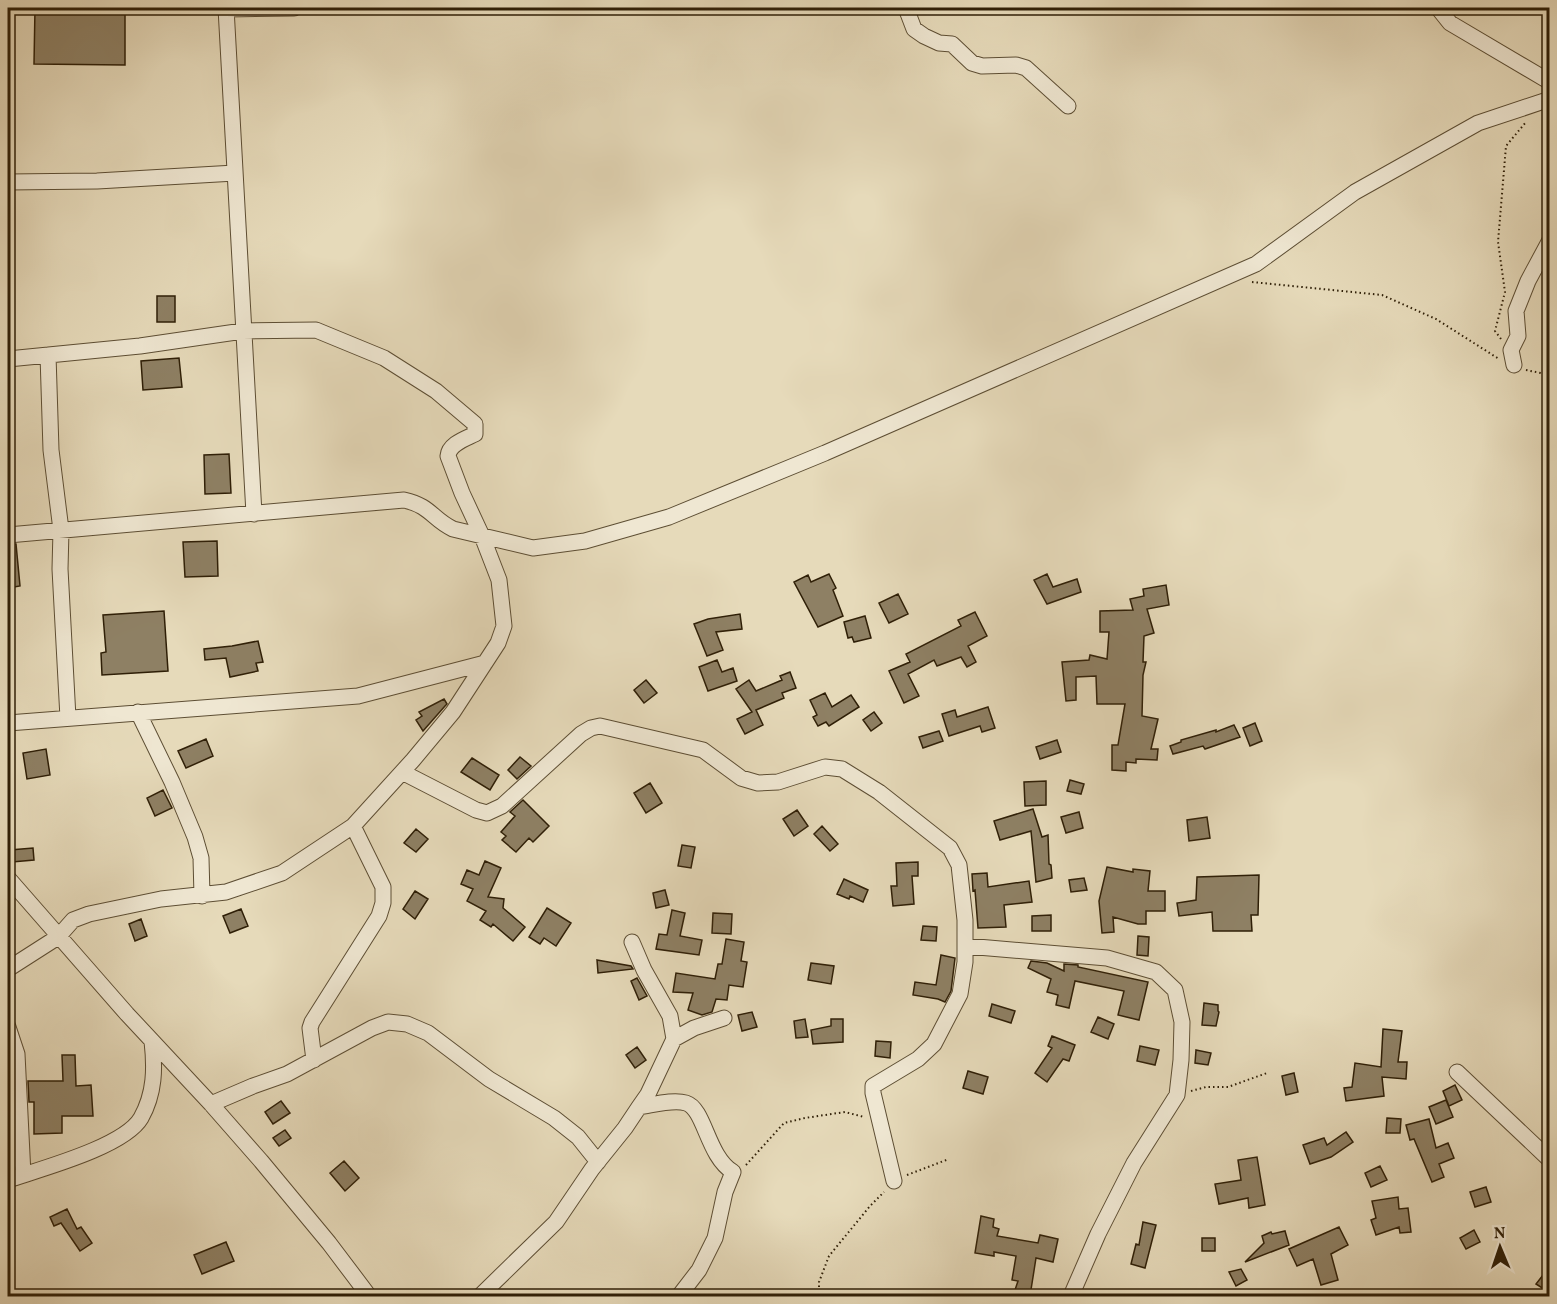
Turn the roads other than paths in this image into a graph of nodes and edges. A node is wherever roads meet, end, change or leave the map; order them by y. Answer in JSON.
{"nodes":[{"id":1,"x":226,"y":8,"type":"edge"},
{"id":2,"x":294,"y":8,"type":"edge"},
{"id":3,"x":906,"y":8,"type":"edge"},
{"id":4,"x":1438,"y":8,"type":"edge"},
{"id":5,"x":1550,"y":82,"type":"edge"},
{"id":6,"x":1550,"y":99,"type":"edge"},
{"id":7,"x":1068,"y":106,"type":"dead end"},
{"id":8,"x":235,"y":173,"type":"junction"},
{"id":9,"x":8,"y":182,"type":"edge"},
{"id":10,"x":1550,"y":240,"type":"edge"},
{"id":11,"x":243,"y":331,"type":"junction"},
{"id":12,"x":48,"y":355,"type":"junction"},
{"id":13,"x":1512,"y":358,"type":"road end"},
{"id":14,"x":8,"y":359,"type":"edge"},
{"id":15,"x":254,"y":514,"type":"junction"},
{"id":16,"x":62,"y":530,"type":"junction"},
{"id":17,"x":8,"y":535,"type":"edge"},
{"id":18,"x":483,"y":536,"type":"junction"},
{"id":19,"x":485,"y":663,"type":"junction"},
{"id":20,"x":138,"y":712,"type":"junction"},
{"id":21,"x":68,"y":718,"type":"junction"},
{"id":22,"x":8,"y":723,"type":"edge"},
{"id":23,"x":402,"y":772,"type":"junction"},
{"id":24,"x":353,"y":826,"type":"junction"},
{"id":25,"x":8,"y":878,"type":"edge"},
{"id":26,"x":202,"y":896,"type":"junction"},
{"id":27,"x":58,"y":937,"type":"junction"},
{"id":28,"x":632,"y":942,"type":"dead end"},
{"id":29,"x":966,"y":946,"type":"junction"},
{"id":30,"x":8,"y":969,"type":"edge"},
{"id":31,"x":724,"y":1018,"type":"dead end"},
{"id":32,"x":8,"y":1027,"type":"edge"},
{"id":33,"x":674,"y":1039,"type":"junction"},
{"id":34,"x":152,"y":1041,"type":"junction"},
{"id":35,"x":314,"y":1060,"type":"junction"},
{"id":36,"x":1457,"y":1072,"type":"dead end"},
{"id":37,"x":212,"y":1104,"type":"junction"},
{"id":38,"x":639,"y":1107,"type":"junction"},
{"id":39,"x":1550,"y":1160,"type":"edge"},
{"id":40,"x":598,"y":1162,"type":"junction"},
{"id":41,"x":23,"y":1175,"type":"junction"},
{"id":42,"x":8,"y":1180,"type":"edge"},
{"id":43,"x":894,"y":1180,"type":"road end"},
{"id":44,"x":369,"y":1296,"type":"edge"},
{"id":45,"x":480,"y":1296,"type":"edge"},
{"id":46,"x":679,"y":1296,"type":"edge"},
{"id":47,"x":1071,"y":1296,"type":"edge"}],
"edges":[{"from":1,"to":2,"type":"street"},
{"from":1,"to":8,"type":"street"},
{"from":3,"to":7,"type":"street"},
{"from":4,"to":5,"type":"street"},
{"from":6,"to":18,"type":"street"},
{"from":8,"to":9,"type":"street"},
{"from":8,"to":11,"type":"street"},
{"from":10,"to":13,"type":"street"},
{"from":11,"to":12,"type":"street"},
{"from":11,"to":15,"type":"street"},
{"from":11,"to":18,"type":"street"},
{"from":12,"to":14,"type":"street"},
{"from":12,"to":16,"type":"street"},
{"from":15,"to":16,"type":"street"},
{"from":15,"to":18,"type":"street"},
{"from":16,"to":17,"type":"street"},
{"from":16,"to":21,"type":"street"},
{"from":18,"to":19,"type":"street"},
{"from":19,"to":20,"type":"street"},
{"from":19,"to":23,"type":"street"},
{"from":20,"to":21,"type":"street"},
{"from":20,"to":26,"type":"street"},
{"from":21,"to":22,"type":"street"},
{"from":23,"to":24,"type":"street"},
{"from":23,"to":29,"type":"street"},
{"from":24,"to":26,"type":"street"},
{"from":24,"to":35,"type":"street"},
{"from":25,"to":27,"type":"street"},
{"from":26,"to":27,"type":"street"},
{"from":27,"to":30,"type":"street"},
{"from":27,"to":34,"type":"street"},
{"from":28,"to":33,"type":"street"},
{"from":29,"to":43,"type":"street"},
{"from":29,"to":47,"type":"street"},
{"from":31,"to":33,"type":"street"},
{"from":32,"to":41,"type":"street"},
{"from":33,"to":38,"type":"street"},
{"from":34,"to":37,"type":"street"},
{"from":34,"to":41,"type":"street"},
{"from":35,"to":37,"type":"street"},
{"from":35,"to":40,"type":"street"},
{"from":36,"to":39,"type":"street"},
{"from":37,"to":44,"type":"street"},
{"from":38,"to":40,"type":"street"},
{"from":38,"to":46,"type":"street"},
{"from":40,"to":45,"type":"street"},
{"from":41,"to":42,"type":"street"}]}
